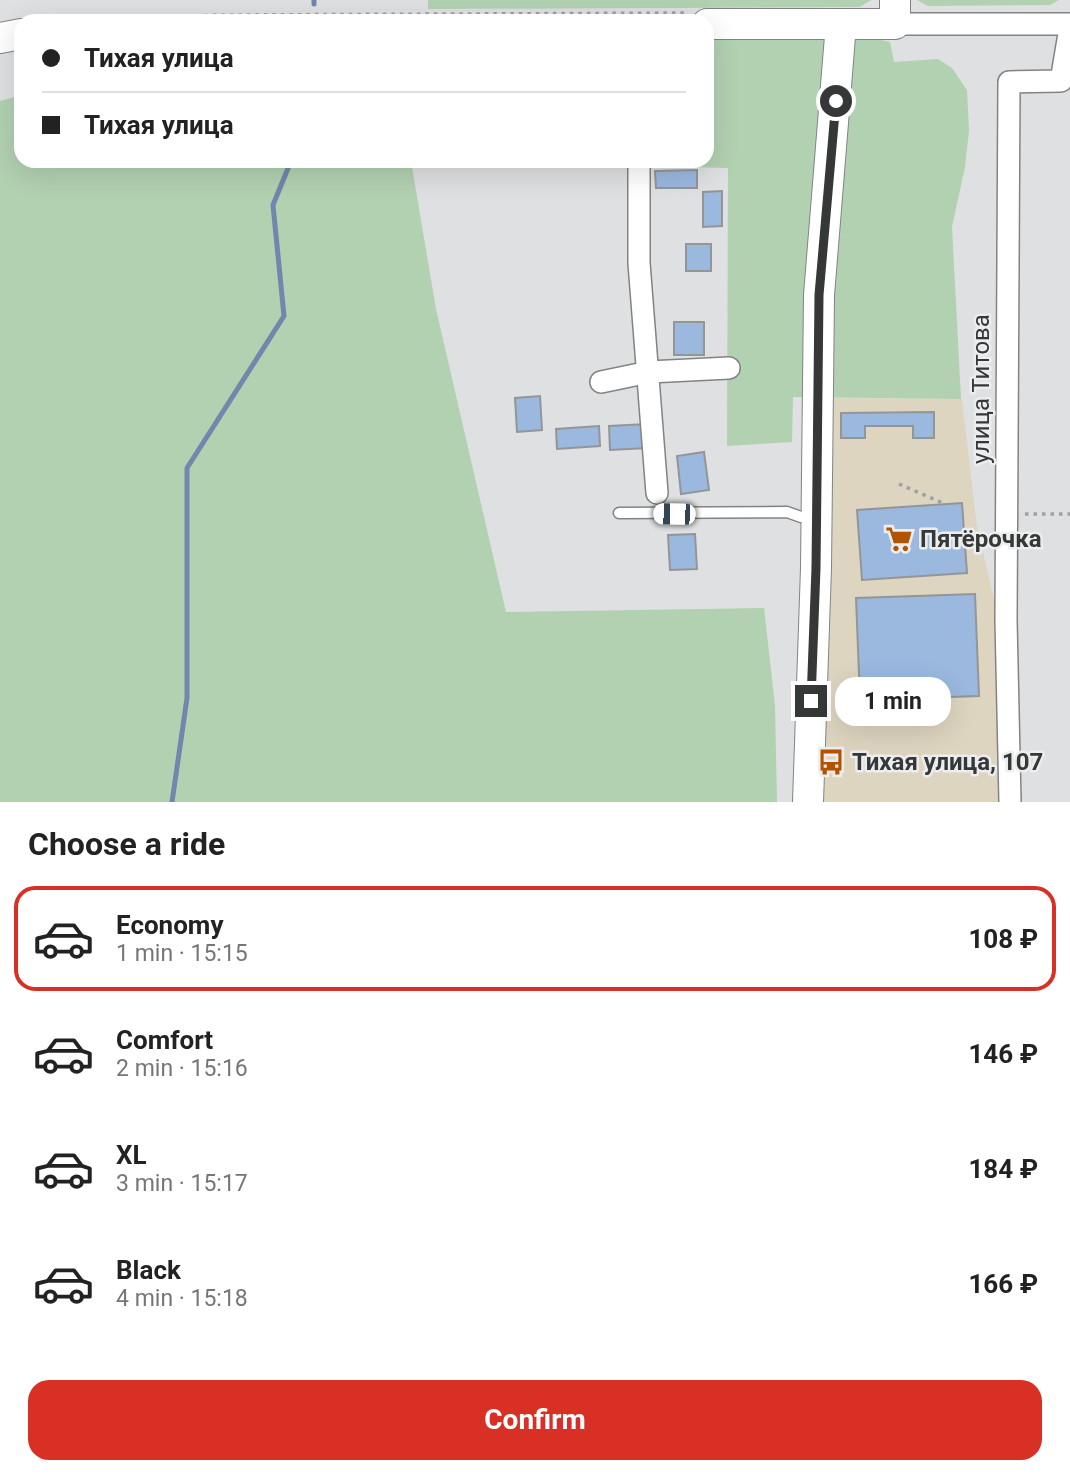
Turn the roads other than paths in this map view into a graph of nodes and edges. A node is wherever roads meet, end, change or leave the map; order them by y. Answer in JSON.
{"nodes":[{"id":1,"x":895,"y":12,"type":"edge"},
{"id":2,"x":714,"y":19,"type":"edge"},
{"id":3,"x":841,"y":24,"type":"junction"},
{"id":4,"x":1070,"y":26,"type":"edge"},
{"id":5,"x":639,"y":168,"type":"edge"},
{"id":6,"x":729,"y":368,"type":"dead end"},
{"id":7,"x":649,"y":372,"type":"junction"},
{"id":8,"x":601,"y":382,"type":"dead end"},
{"id":9,"x":657,"y":493,"type":"dead end"},
{"id":10,"x":619,"y":513,"type":"dead end"},
{"id":11,"x":815,"y":518,"type":"junction"},
{"id":12,"x":808,"y":802,"type":"edge"},
{"id":13,"x":1010,"y":802,"type":"edge"}],
"edges":[{"from":1,"to":3,"type":"street"},
{"from":1,"to":4,"type":"street"},
{"from":2,"to":3,"type":"street"},
{"from":3,"to":11,"type":"street"},
{"from":4,"to":13,"type":"street","name":"улица Титова"},
{"from":5,"to":7,"type":"street"},
{"from":6,"to":7,"type":"street"},
{"from":7,"to":8,"type":"street"},
{"from":7,"to":9,"type":"street"},
{"from":10,"to":11,"type":"lane"},
{"from":11,"to":12,"type":"street"}]}
